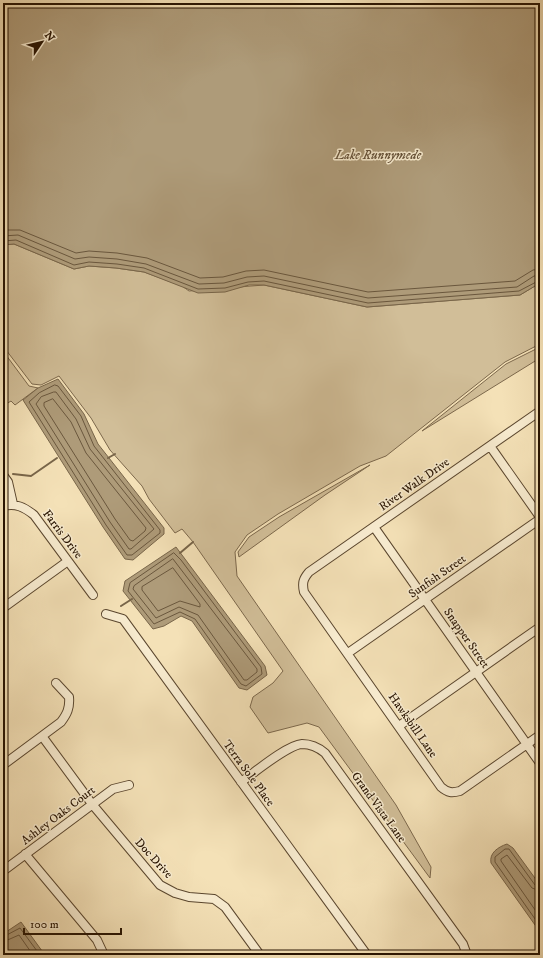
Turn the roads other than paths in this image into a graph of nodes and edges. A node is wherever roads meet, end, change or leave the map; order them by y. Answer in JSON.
{"nodes":[{"id":1,"x":540,"y":411,"type":"edge"},
{"id":2,"x":490,"y":446,"type":"junction"},
{"id":3,"x":3,"y":475,"type":"edge"},
{"id":4,"x":13,"y":504,"type":"junction"},
{"id":5,"x":3,"y":506,"type":"edge"},
{"id":6,"x":540,"y":518,"type":"edge"},
{"id":7,"x":374,"y":527,"type":"junction"},
{"id":8,"x":68,"y":561,"type":"junction"},
{"id":9,"x":304,"y":578,"type":"joint"},
{"id":10,"x":93,"y":595,"type":"dead end"},
{"id":11,"x":425,"y":599,"type":"junction"},
{"id":12,"x":3,"y":608,"type":"edge"},
{"id":13,"x":106,"y":614,"type":"dead end"},
{"id":14,"x":540,"y":627,"type":"edge"},
{"id":15,"x":348,"y":653,"type":"junction"},
{"id":16,"x":476,"y":672,"type":"junction"},
{"id":17,"x":56,"y":683,"type":"dead end"},
{"id":18,"x":399,"y":726,"type":"junction"},
{"id":19,"x":540,"y":735,"type":"edge"},
{"id":20,"x":42,"y":736,"type":"junction"},
{"id":21,"x":527,"y":744,"type":"junction"},
{"id":22,"x":540,"y":763,"type":"edge"},
{"id":23,"x":3,"y":765,"type":"edge"},
{"id":24,"x":241,"y":782,"type":"junction"},
{"id":25,"x":129,"y":785,"type":"dead end"},
{"id":26,"x":92,"y":804,"type":"junction"},
{"id":27,"x":25,"y":854,"type":"junction"},
{"id":28,"x":3,"y":871,"type":"edge"},
{"id":29,"x":104,"y":955,"type":"edge"},
{"id":30,"x":260,"y":955,"type":"edge"},
{"id":31,"x":367,"y":955,"type":"edge"},
{"id":32,"x":467,"y":955,"type":"edge"}],
"edges":[{"from":1,"to":2,"type":"street","name":"River Walk Drive"},
{"from":2,"to":6,"type":"street"},
{"from":2,"to":7,"type":"street","name":"River Walk Drive"},
{"from":3,"to":4,"type":"street"},
{"from":4,"to":5,"type":"street"},
{"from":4,"to":8,"type":"street","name":"Farris Drive"},
{"from":6,"to":11,"type":"street","name":"Sunfish Street"},
{"from":7,"to":9,"type":"street","name":"River Walk Drive"},
{"from":7,"to":11,"type":"street","name":"Snapper Street"},
{"from":8,"to":10,"type":"street","name":"Farris Drive"},
{"from":8,"to":12,"type":"street"},
{"from":9,"to":15,"type":"street","name":"Hawksbill Lane"},
{"from":11,"to":15,"type":"street","name":"Sunfish Street"},
{"from":11,"to":16,"type":"street","name":"Snapper Street"},
{"from":13,"to":24,"type":"street","name":"Terra Sole Place"},
{"from":14,"to":16,"type":"street"},
{"from":15,"to":18,"type":"street","name":"Hawksbill Lane"},
{"from":16,"to":18,"type":"street"},
{"from":16,"to":21,"type":"street","name":"Snapper Street"},
{"from":17,"to":20,"type":"street"},
{"from":18,"to":21,"type":"street","name":"Hawksbill Lane"},
{"from":19,"to":21,"type":"street","name":"Hawksbill Lane"},
{"from":20,"to":23,"type":"street"},
{"from":20,"to":26,"type":"street","name":"Doc Drive"},
{"from":21,"to":22,"type":"street","name":"Snapper Street"},
{"from":24,"to":31,"type":"street","name":"Terra Sole Place"},
{"from":24,"to":32,"type":"street","name":"Grand Vista Lane"},
{"from":25,"to":26,"type":"street","name":"Ashley Oaks Court"},
{"from":26,"to":27,"type":"street","name":"Ashley Oaks Court"},
{"from":26,"to":30,"type":"street","name":"Doc Drive"},
{"from":27,"to":28,"type":"street","name":"Ashley Oaks Court"},
{"from":27,"to":29,"type":"street"}]}
